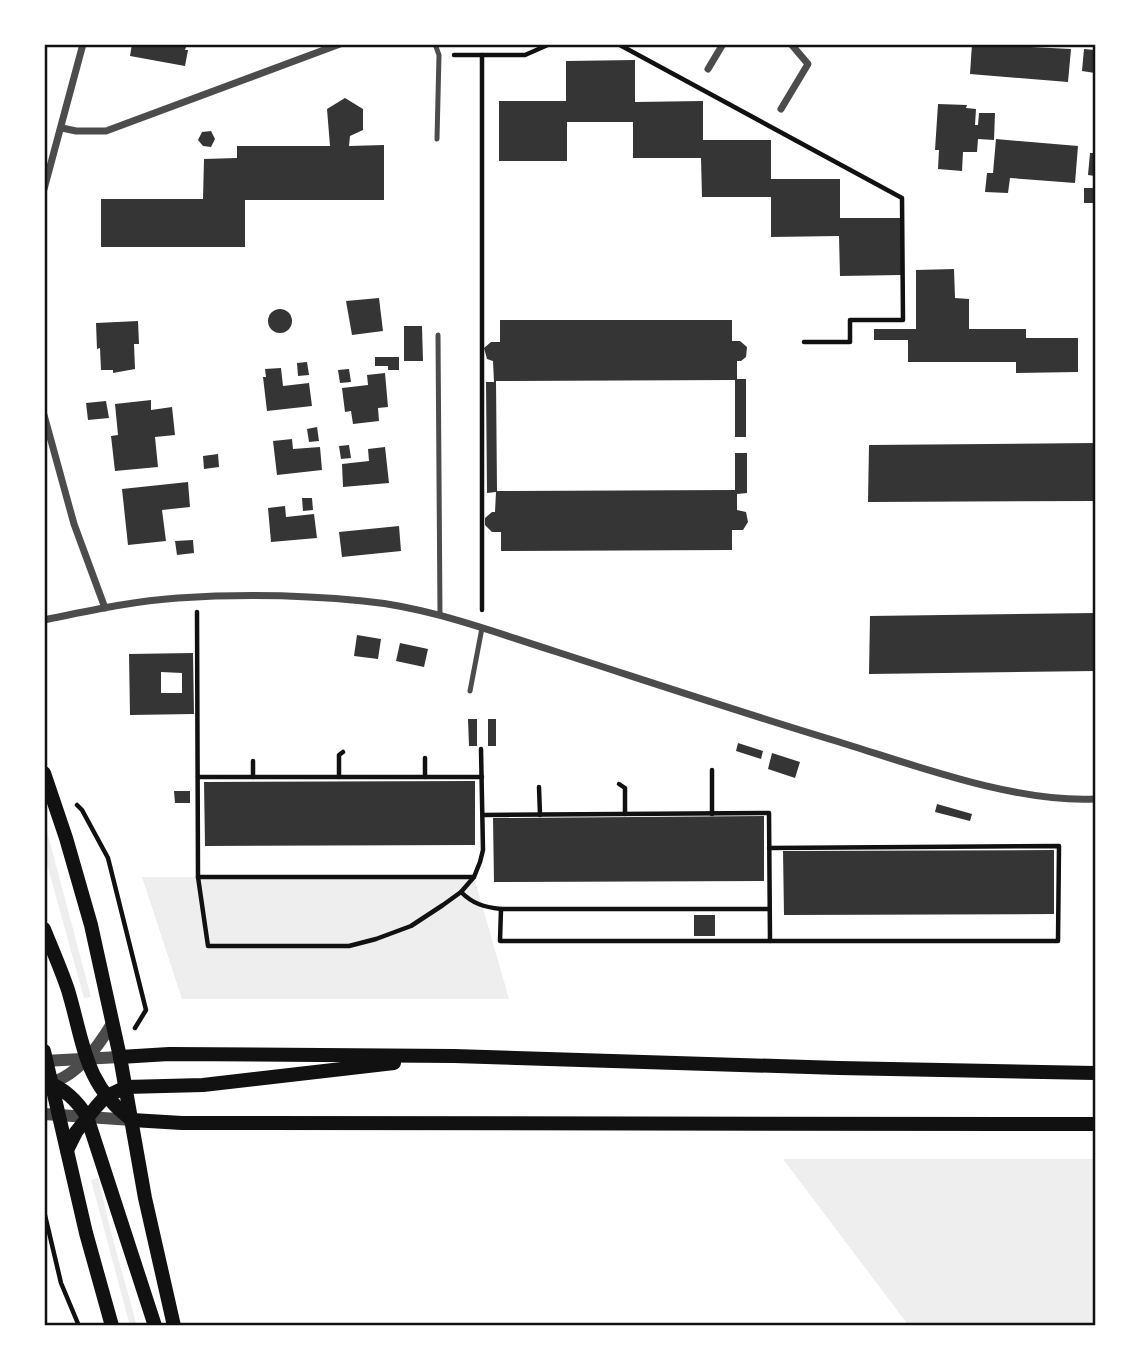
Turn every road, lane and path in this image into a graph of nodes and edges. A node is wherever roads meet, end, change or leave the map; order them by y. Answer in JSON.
{"nodes":[{"id":1,"x":83,"y":44,"type":"edge"},
{"id":2,"x":340,"y":44,"type":"edge"},
{"id":3,"x":435,"y":44,"type":"edge"},
{"id":4,"x":550,"y":44,"type":"edge"},
{"id":5,"x":618,"y":44,"type":"edge"},
{"id":6,"x":723,"y":44,"type":"edge"},
{"id":7,"x":791,"y":44,"type":"edge"},
{"id":8,"x":439,"y":55,"type":"junction"},
{"id":9,"x":482,"y":55,"type":"junction"},
{"id":10,"x":708,"y":69,"type":"dead end"},
{"id":11,"x":781,"y":109,"type":"dead end"},
{"id":12,"x":62,"y":128,"type":"junction"},
{"id":13,"x":437,"y":139,"type":"dead end"},
{"id":14,"x":44,"y":189,"type":"edge"},
{"id":15,"x":439,"y":335,"type":"dead end"},
{"id":16,"x":804,"y":342,"type":"dead end"},
{"id":17,"x":44,"y":415,"type":"edge"},
{"id":18,"x":197,"y":597,"type":"junction"},
{"id":19,"x":105,"y":608,"type":"junction"},
{"id":20,"x":440,"y":615,"type":"junction"},
{"id":21,"x":44,"y":621,"type":"edge"},
{"id":22,"x":482,"y":628,"type":"junction"},
{"id":23,"x":470,"y":691,"type":"dead end"},
{"id":24,"x":481,"y":749,"type":"dead end"},
{"id":25,"x":343,"y":751,"type":"dead end"},
{"id":26,"x":425,"y":758,"type":"dead end"},
{"id":27,"x":253,"y":761,"type":"dead end"},
{"id":28,"x":712,"y":770,"type":"dead end"},
{"id":29,"x":44,"y":773,"type":"edge"},
{"id":30,"x":198,"y":777,"type":"junction"},
{"id":31,"x":253,"y":777,"type":"junction"},
{"id":32,"x":339,"y":777,"type":"junction"},
{"id":33,"x":425,"y":777,"type":"junction"},
{"id":34,"x":482,"y":777,"type":"junction"},
{"id":35,"x":619,"y":784,"type":"dead end"},
{"id":36,"x":539,"y":787,"type":"dead end"},
{"id":37,"x":1095,"y":799,"type":"edge"},
{"id":38,"x":72,"y":801,"type":"dead end"},
{"id":39,"x":625,"y":814,"type":"junction"},
{"id":40,"x":712,"y":814,"type":"junction"},
{"id":41,"x":483,"y":815,"type":"junction"},
{"id":42,"x":540,"y":815,"type":"junction"},
{"id":43,"x":769,"y":848,"type":"junction"},
{"id":44,"x":198,"y":877,"type":"junction"},
{"id":45,"x":474,"y":877,"type":"junction"},
{"id":46,"x":461,"y":892,"type":"junction"},
{"id":47,"x":769,"y":908,"type":"junction"},
{"id":48,"x":501,"y":909,"type":"junction"},
{"id":49,"x":44,"y":929,"type":"edge"},
{"id":50,"x":770,"y":941,"type":"junction"},
{"id":51,"x":113,"y":1022,"type":"junction"},
{"id":52,"x":454,"y":1056,"type":"junction"},
{"id":53,"x":120,"y":1057,"type":"junction"},
{"id":54,"x":45,"y":1058,"type":"edge"},
{"id":55,"x":87,"y":1058,"type":"junction"},
{"id":56,"x":1095,"y":1073,"type":"edge"},
{"id":57,"x":46,"y":1083,"type":"edge"},
{"id":58,"x":126,"y":1087,"type":"junction"},
{"id":59,"x":105,"y":1097,"type":"junction"},
{"id":60,"x":44,"y":1114,"type":"edge"},
{"id":61,"x":59,"y":1115,"type":"junction"},
{"id":62,"x":87,"y":1117,"type":"junction"},
{"id":63,"x":132,"y":1119,"type":"junction"},
{"id":64,"x":1095,"y":1124,"type":"edge"},
{"id":65,"x":67,"y":1150,"type":"junction"},
{"id":66,"x":44,"y":1211,"type":"edge"},
{"id":67,"x":79,"y":1326,"type":"edge"},
{"id":68,"x":112,"y":1326,"type":"edge"},
{"id":69,"x":155,"y":1326,"type":"edge"},
{"id":70,"x":174,"y":1326,"type":"edge"}],
"edges":[{"from":1,"to":12,"type":"street"},
{"from":2,"to":12,"type":"street"},
{"from":3,"to":8,"type":"lane"},
{"from":4,"to":9,"type":"path"},
{"from":5,"to":16,"type":"path"},
{"from":6,"to":10,"type":"street"},
{"from":7,"to":11,"type":"street"},
{"from":8,"to":9,"type":"path"},
{"from":8,"to":13,"type":"lane"},
{"from":9,"to":22,"type":"path"},
{"from":12,"to":14,"type":"street"},
{"from":15,"to":20,"type":"lane"},
{"from":17,"to":19,"type":"street"},
{"from":18,"to":19,"type":"street"},
{"from":18,"to":20,"type":"street"},
{"from":18,"to":30,"type":"path"},
{"from":19,"to":21,"type":"street"},
{"from":20,"to":22,"type":"street"},
{"from":22,"to":23,"type":"lane"},
{"from":22,"to":37,"type":"street"},
{"from":24,"to":34,"type":"path"},
{"from":25,"to":32,"type":"path"},
{"from":26,"to":33,"type":"path"},
{"from":27,"to":31,"type":"path"},
{"from":28,"to":40,"type":"path"},
{"from":29,"to":51,"type":"main road"},
{"from":30,"to":31,"type":"path"},
{"from":30,"to":44,"type":"path"},
{"from":31,"to":32,"type":"path"},
{"from":32,"to":33,"type":"path"},
{"from":33,"to":34,"type":"path"},
{"from":34,"to":41,"type":"path"},
{"from":35,"to":39,"type":"path"},
{"from":36,"to":42,"type":"path"},
{"from":38,"to":53,"type":"path"},
{"from":39,"to":40,"type":"path"},
{"from":39,"to":42,"type":"path"},
{"from":40,"to":43,"type":"path"},
{"from":41,"to":42,"type":"path"},
{"from":41,"to":45,"type":"path"},
{"from":43,"to":47,"type":"path"},
{"from":43,"to":50,"type":"path"},
{"from":44,"to":45,"type":"path"},
{"from":44,"to":46,"type":"path"},
{"from":45,"to":46,"type":"path"},
{"from":46,"to":48,"type":"path"},
{"from":47,"to":48,"type":"path"},
{"from":47,"to":50,"type":"path"},
{"from":48,"to":50,"type":"path"},
{"from":49,"to":55,"type":"main road"},
{"from":51,"to":53,"type":"main road"},
{"from":51,"to":55,"type":"street"},
{"from":52,"to":53,"type":"main road"},
{"from":52,"to":56,"type":"main road"},
{"from":52,"to":58,"type":"main road"},
{"from":53,"to":55,"type":"street"},
{"from":53,"to":58,"type":"main road"},
{"from":54,"to":55,"type":"street"},
{"from":54,"to":57,"type":"main road"},
{"from":55,"to":57,"type":"street"},
{"from":55,"to":59,"type":"main road"},
{"from":57,"to":61,"type":"main road"},
{"from":57,"to":62,"type":"main road"},
{"from":58,"to":59,"type":"main road"},
{"from":58,"to":63,"type":"main road"},
{"from":59,"to":62,"type":"main road"},
{"from":59,"to":63,"type":"main road"},
{"from":60,"to":61,"type":"street"},
{"from":61,"to":62,"type":"street"},
{"from":61,"to":65,"type":"main road"},
{"from":62,"to":63,"type":"street"},
{"from":62,"to":65,"type":"main road"},
{"from":62,"to":69,"type":"main road"},
{"from":63,"to":64,"type":"main road"},
{"from":63,"to":70,"type":"main road"},
{"from":65,"to":68,"type":"main road"},
{"from":66,"to":67,"type":"path"}]}
